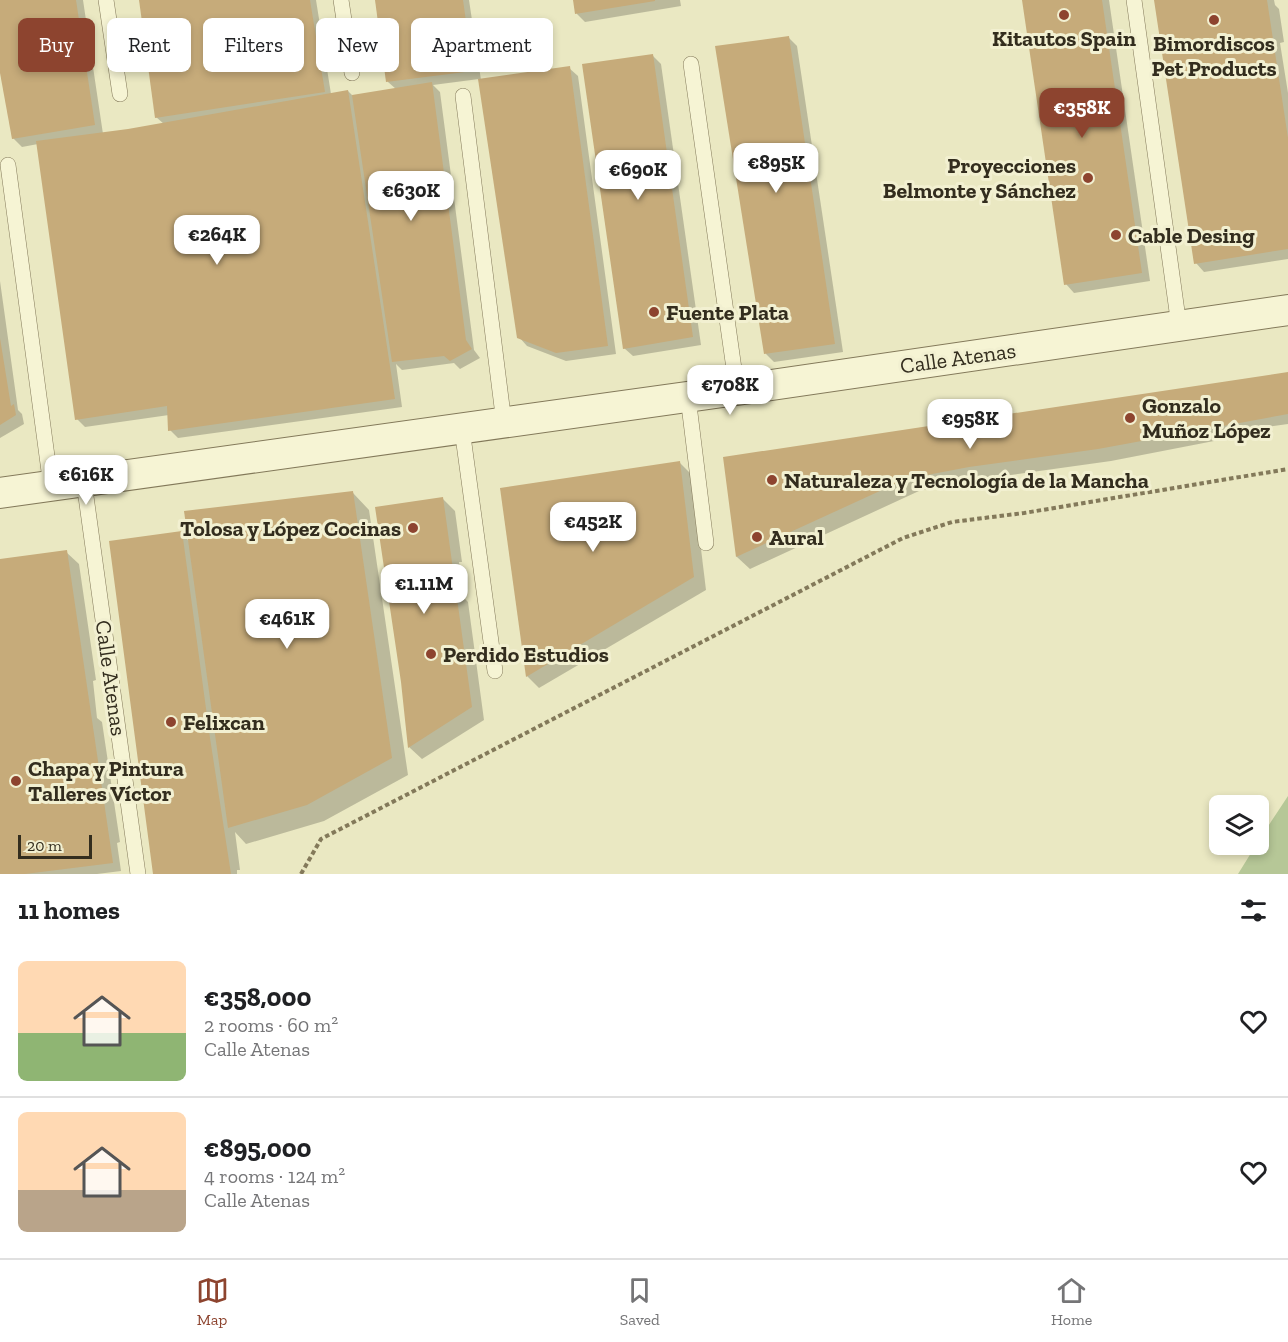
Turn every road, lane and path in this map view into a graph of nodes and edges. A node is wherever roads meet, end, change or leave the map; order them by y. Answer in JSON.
{"nodes":[{"id":1,"x":106,"y":0,"type":"edge"},
{"id":2,"x":341,"y":0,"type":"edge"},
{"id":3,"x":1134,"y":0,"type":"edge"},
{"id":4,"x":691,"y":64,"type":"dead end"},
{"id":5,"x":352,"y":73,"type":"dead end"},
{"id":6,"x":120,"y":94,"type":"dead end"},
{"id":7,"x":462,"y":96,"type":"dead end"},
{"id":8,"x":8,"y":165,"type":"dead end"},
{"id":9,"x":1288,"y":310,"type":"edge"},
{"id":10,"x":1179,"y":326,"type":"junction"},
{"id":11,"x":737,"y":390,"type":"junction"},
{"id":12,"x":688,"y":397,"type":"junction"},
{"id":13,"x":504,"y":423,"type":"junction"},
{"id":14,"x":462,"y":429,"type":"junction"},
{"id":15,"x":1288,"y":469,"type":"edge"},
{"id":16,"x":84,"y":482,"type":"junction"},
{"id":17,"x":51,"y":486,"type":"junction"},
{"id":18,"x":0,"y":493,"type":"edge"},
{"id":19,"x":706,"y":543,"type":"dead end"},
{"id":20,"x":495,"y":670,"type":"dead end"},
{"id":21,"x":138,"y":874,"type":"edge"},
{"id":22,"x":301,"y":874,"type":"edge"}],
"edges":[{"from":1,"to":6,"type":"lane"},
{"from":2,"to":5,"type":"lane"},
{"from":3,"to":10,"type":"lane"},
{"from":4,"to":11,"type":"lane"},
{"from":7,"to":13,"type":"lane"},
{"from":8,"to":17,"type":"lane"},
{"from":9,"to":10,"type":"street","name":"Calle Atenas"},
{"from":10,"to":11,"type":"street","name":"Calle Atenas"},
{"from":11,"to":12,"type":"street","name":"Calle Atenas"},
{"from":12,"to":13,"type":"street","name":"Calle Atenas"},
{"from":12,"to":19,"type":"lane"},
{"from":13,"to":14,"type":"street","name":"Calle Atenas"},
{"from":14,"to":16,"type":"street","name":"Calle Atenas"},
{"from":14,"to":20,"type":"lane"},
{"from":15,"to":22,"type":"path"},
{"from":16,"to":17,"type":"street","name":"Calle Atenas"},
{"from":16,"to":21,"type":"lane","name":"Calle Atenas"},
{"from":17,"to":18,"type":"street","name":"Calle Atenas"}]}
